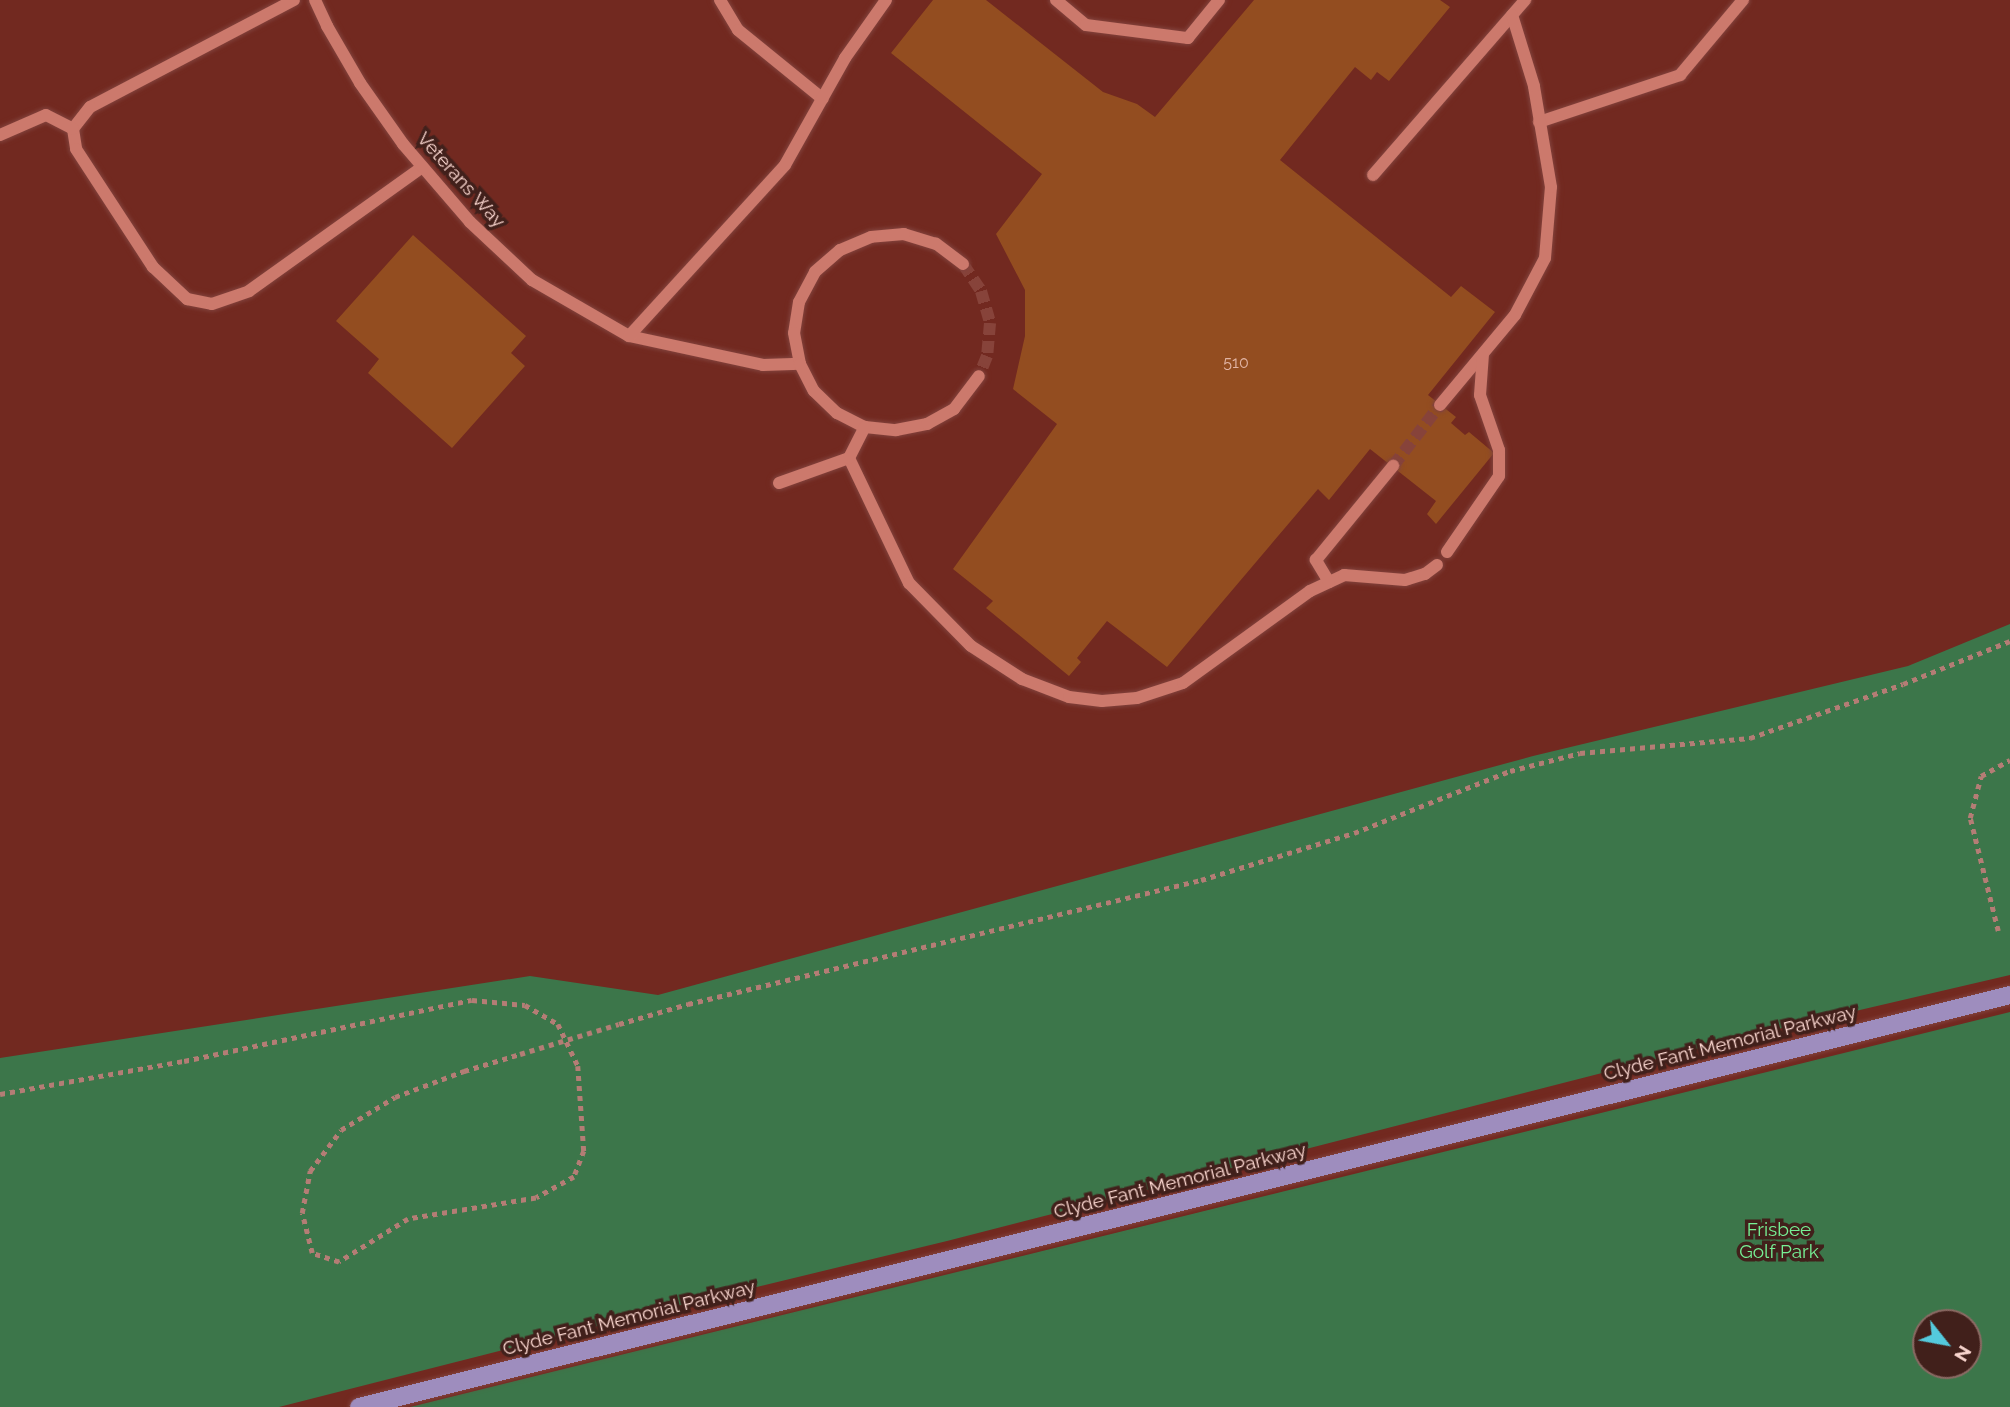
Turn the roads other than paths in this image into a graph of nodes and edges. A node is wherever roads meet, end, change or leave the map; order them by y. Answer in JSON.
{"nodes":[{"id":1,"x":294,"y":0,"type":"edge"},
{"id":2,"x":315,"y":0,"type":"edge"},
{"id":3,"x":720,"y":0,"type":"edge"},
{"id":4,"x":886,"y":0,"type":"edge"},
{"id":5,"x":1056,"y":0,"type":"edge"},
{"id":6,"x":1219,"y":0,"type":"edge"},
{"id":7,"x":1525,"y":0,"type":"edge"},
{"id":8,"x":1744,"y":0,"type":"edge"},
{"id":9,"x":1512,"y":15,"type":"junction"},
{"id":10,"x":822,"y":99,"type":"junction"},
{"id":11,"x":1539,"y":122,"type":"junction"},
{"id":12,"x":73,"y":129,"type":"junction"},
{"id":13,"x":0,"y":135,"type":"edge"},
{"id":14,"x":422,"y":167,"type":"junction"},
{"id":15,"x":1373,"y":175,"type":"dead end"},
{"id":16,"x":963,"y":264,"type":"tunnel mouth"},
{"id":17,"x":629,"y":336,"type":"junction"},
{"id":18,"x":1483,"y":354,"type":"junction"},
{"id":19,"x":800,"y":364,"type":"junction"},
{"id":20,"x":979,"y":376,"type":"tunnel mouth"},
{"id":21,"x":1440,"y":405,"type":"tunnel mouth"},
{"id":22,"x":865,"y":427,"type":"junction"},
{"id":23,"x":849,"y":458,"type":"junction"},
{"id":24,"x":1393,"y":466,"type":"tunnel mouth"},
{"id":25,"x":779,"y":483,"type":"dead end"},
{"id":26,"x":1447,"y":552,"type":"dead end"},
{"id":27,"x":1437,"y":565,"type":"dead end"},
{"id":28,"x":1329,"y":582,"type":"junction"},
{"id":29,"x":2010,"y":995,"type":"edge"},
{"id":30,"x":359,"y":1407,"type":"edge"}],
"edges":[{"from":1,"to":12,"type":"street"},
{"from":2,"to":14,"type":"street","name":"Veterans Way"},
{"from":3,"to":10,"type":"street"},
{"from":4,"to":10,"type":"street"},
{"from":5,"to":6,"type":"street"},
{"from":7,"to":9,"type":"street"},
{"from":8,"to":11,"type":"street"},
{"from":9,"to":11,"type":"street"},
{"from":9,"to":15,"type":"street"},
{"from":10,"to":17,"type":"street"},
{"from":11,"to":18,"type":"street"},
{"from":12,"to":13,"type":"street"},
{"from":12,"to":14,"type":"street"},
{"from":14,"to":17,"type":"street","name":"Veterans Way"},
{"from":16,"to":19,"type":"street"},
{"from":17,"to":19,"type":"street","name":"Veterans Way"},
{"from":18,"to":21,"type":"street"},
{"from":18,"to":26,"type":"street"},
{"from":19,"to":22,"type":"street"},
{"from":20,"to":22,"type":"street"},
{"from":22,"to":23,"type":"street"},
{"from":23,"to":25,"type":"street"},
{"from":23,"to":28,"type":"street"},
{"from":24,"to":28,"type":"street"},
{"from":27,"to":28,"type":"street"},
{"from":29,"to":30,"type":"main road","name":"Clyde Fant Memorial Parkway"}]}
